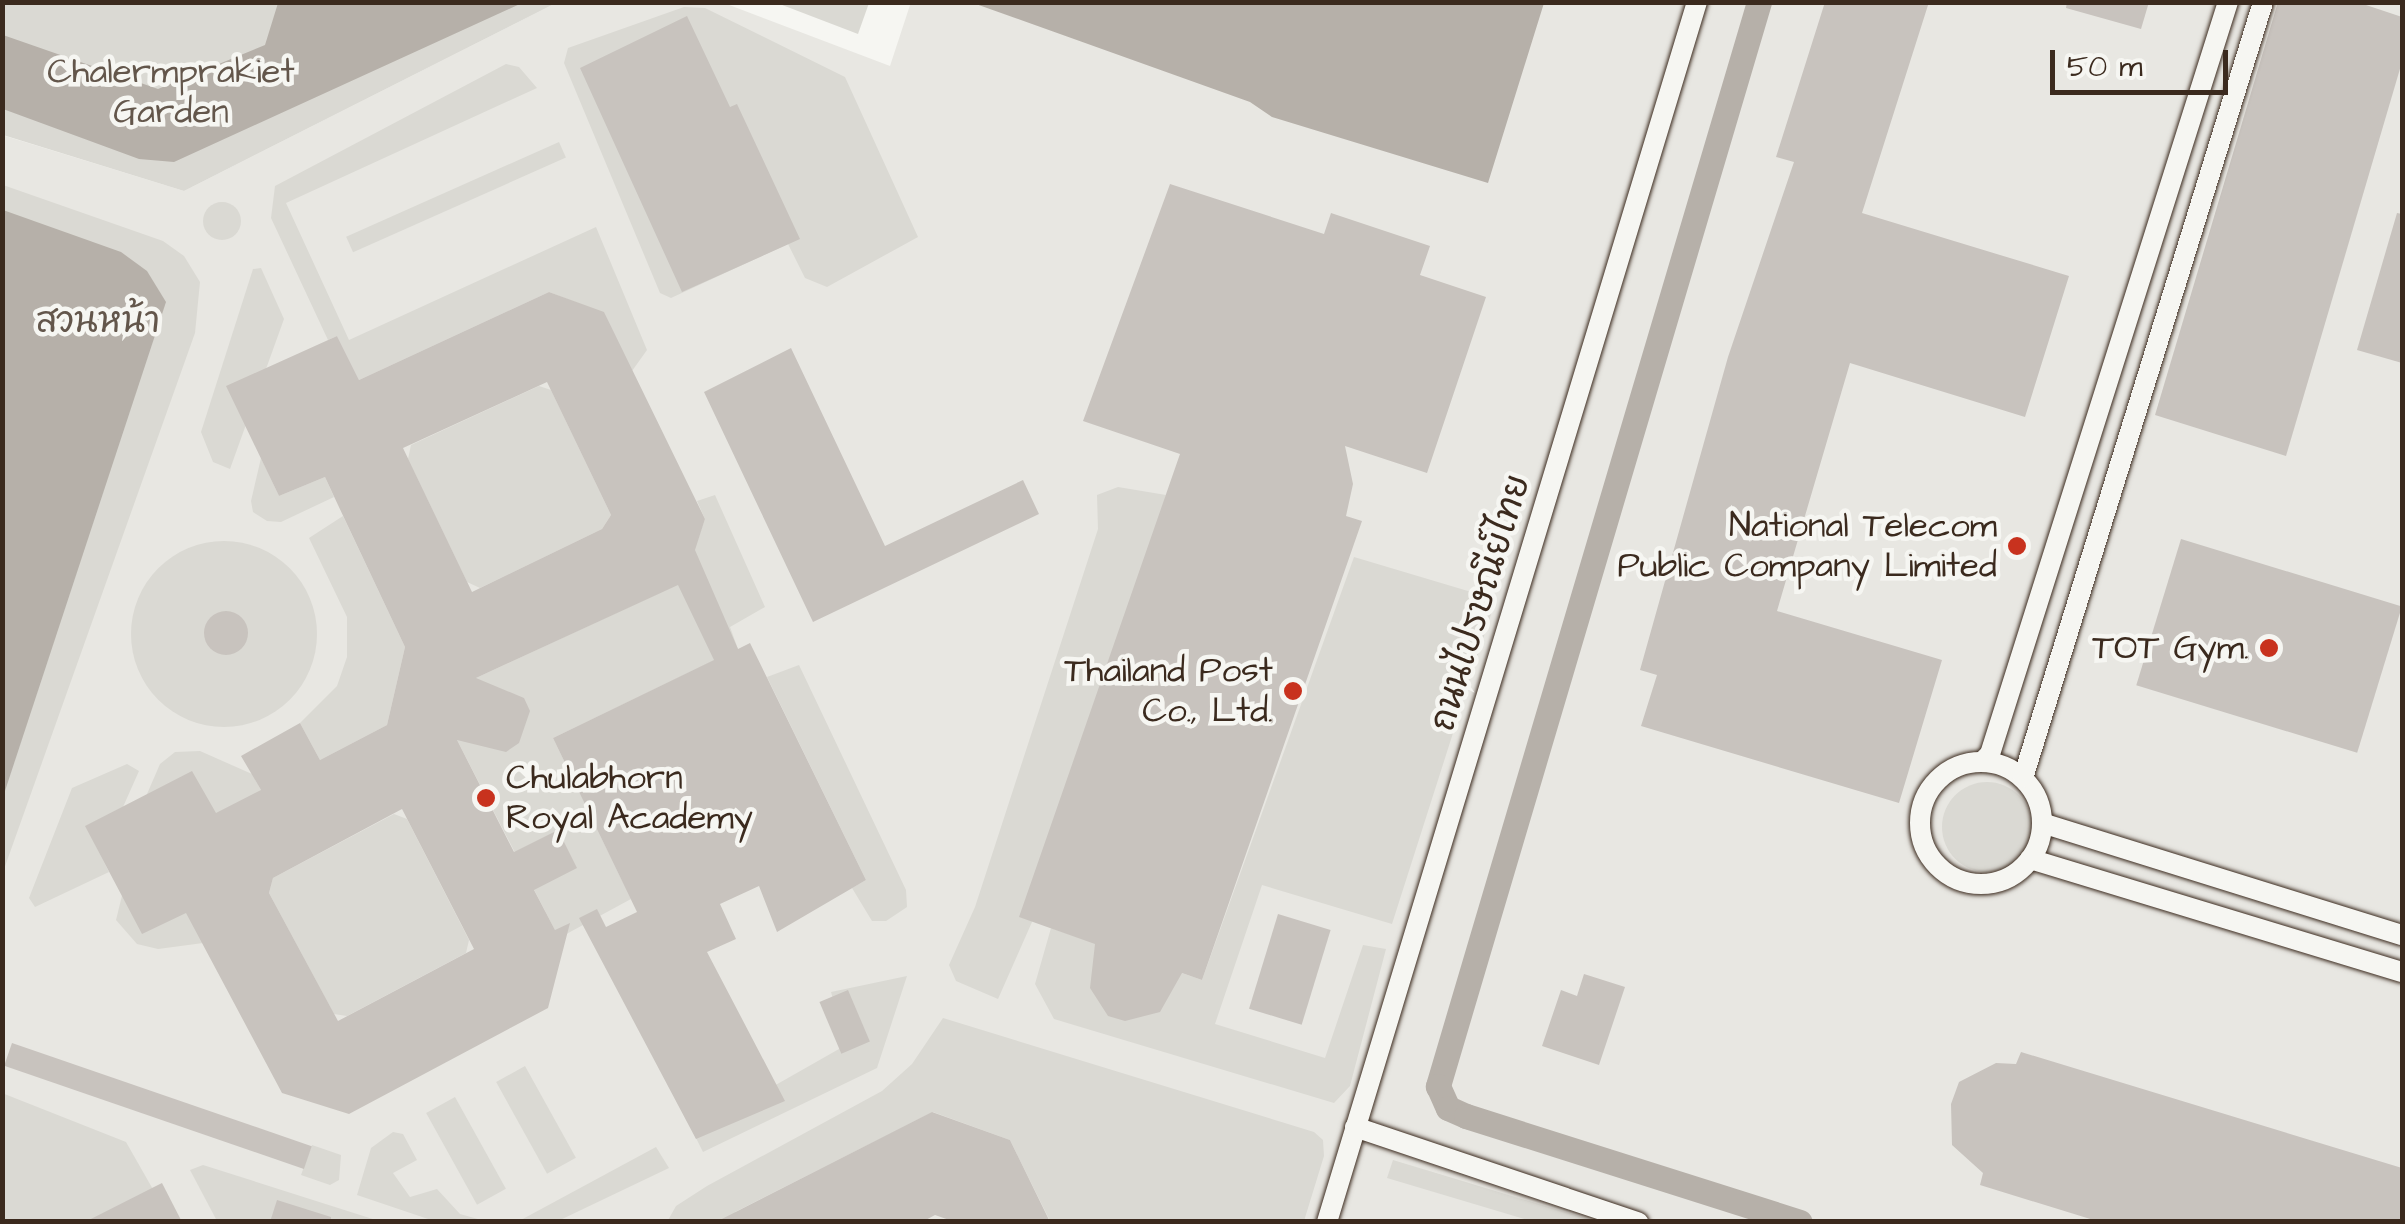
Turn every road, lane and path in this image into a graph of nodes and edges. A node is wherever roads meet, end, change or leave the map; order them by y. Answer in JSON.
{"nodes":[{"id":1,"x":1697,"y":2,"type":"edge"},
{"id":2,"x":2228,"y":2,"type":"edge"},
{"id":3,"x":2264,"y":2,"type":"edge"},
{"id":4,"x":1982,"y":762,"type":"junction"},
{"id":5,"x":2023,"y":778,"type":"junction"},
{"id":6,"x":2042,"y":823,"type":"junction"},
{"id":7,"x":2030,"y":860,"type":"junction"},
{"id":8,"x":2402,"y":935,"type":"edge"},
{"id":9,"x":2402,"y":972,"type":"edge"},
{"id":10,"x":1356,"y":1127,"type":"junction"},
{"id":11,"x":1327,"y":1222,"type":"edge"},
{"id":12,"x":1638,"y":1222,"type":"edge"}],
"edges":[{"from":1,"to":10,"type":"street","name":"ถนนไปรษณีย์ไทย"},
{"from":2,"to":4,"type":"street"},
{"from":3,"to":5,"type":"street"},
{"from":4,"to":5,"type":"street"},
{"from":4,"to":7,"type":"street"},
{"from":5,"to":6,"type":"street"},
{"from":6,"to":7,"type":"street"},
{"from":6,"to":8,"type":"street"},
{"from":7,"to":9,"type":"street"},
{"from":10,"to":11,"type":"street","name":"ถนนไปรษณีย์ไทย"},
{"from":10,"to":12,"type":"street"}]}
